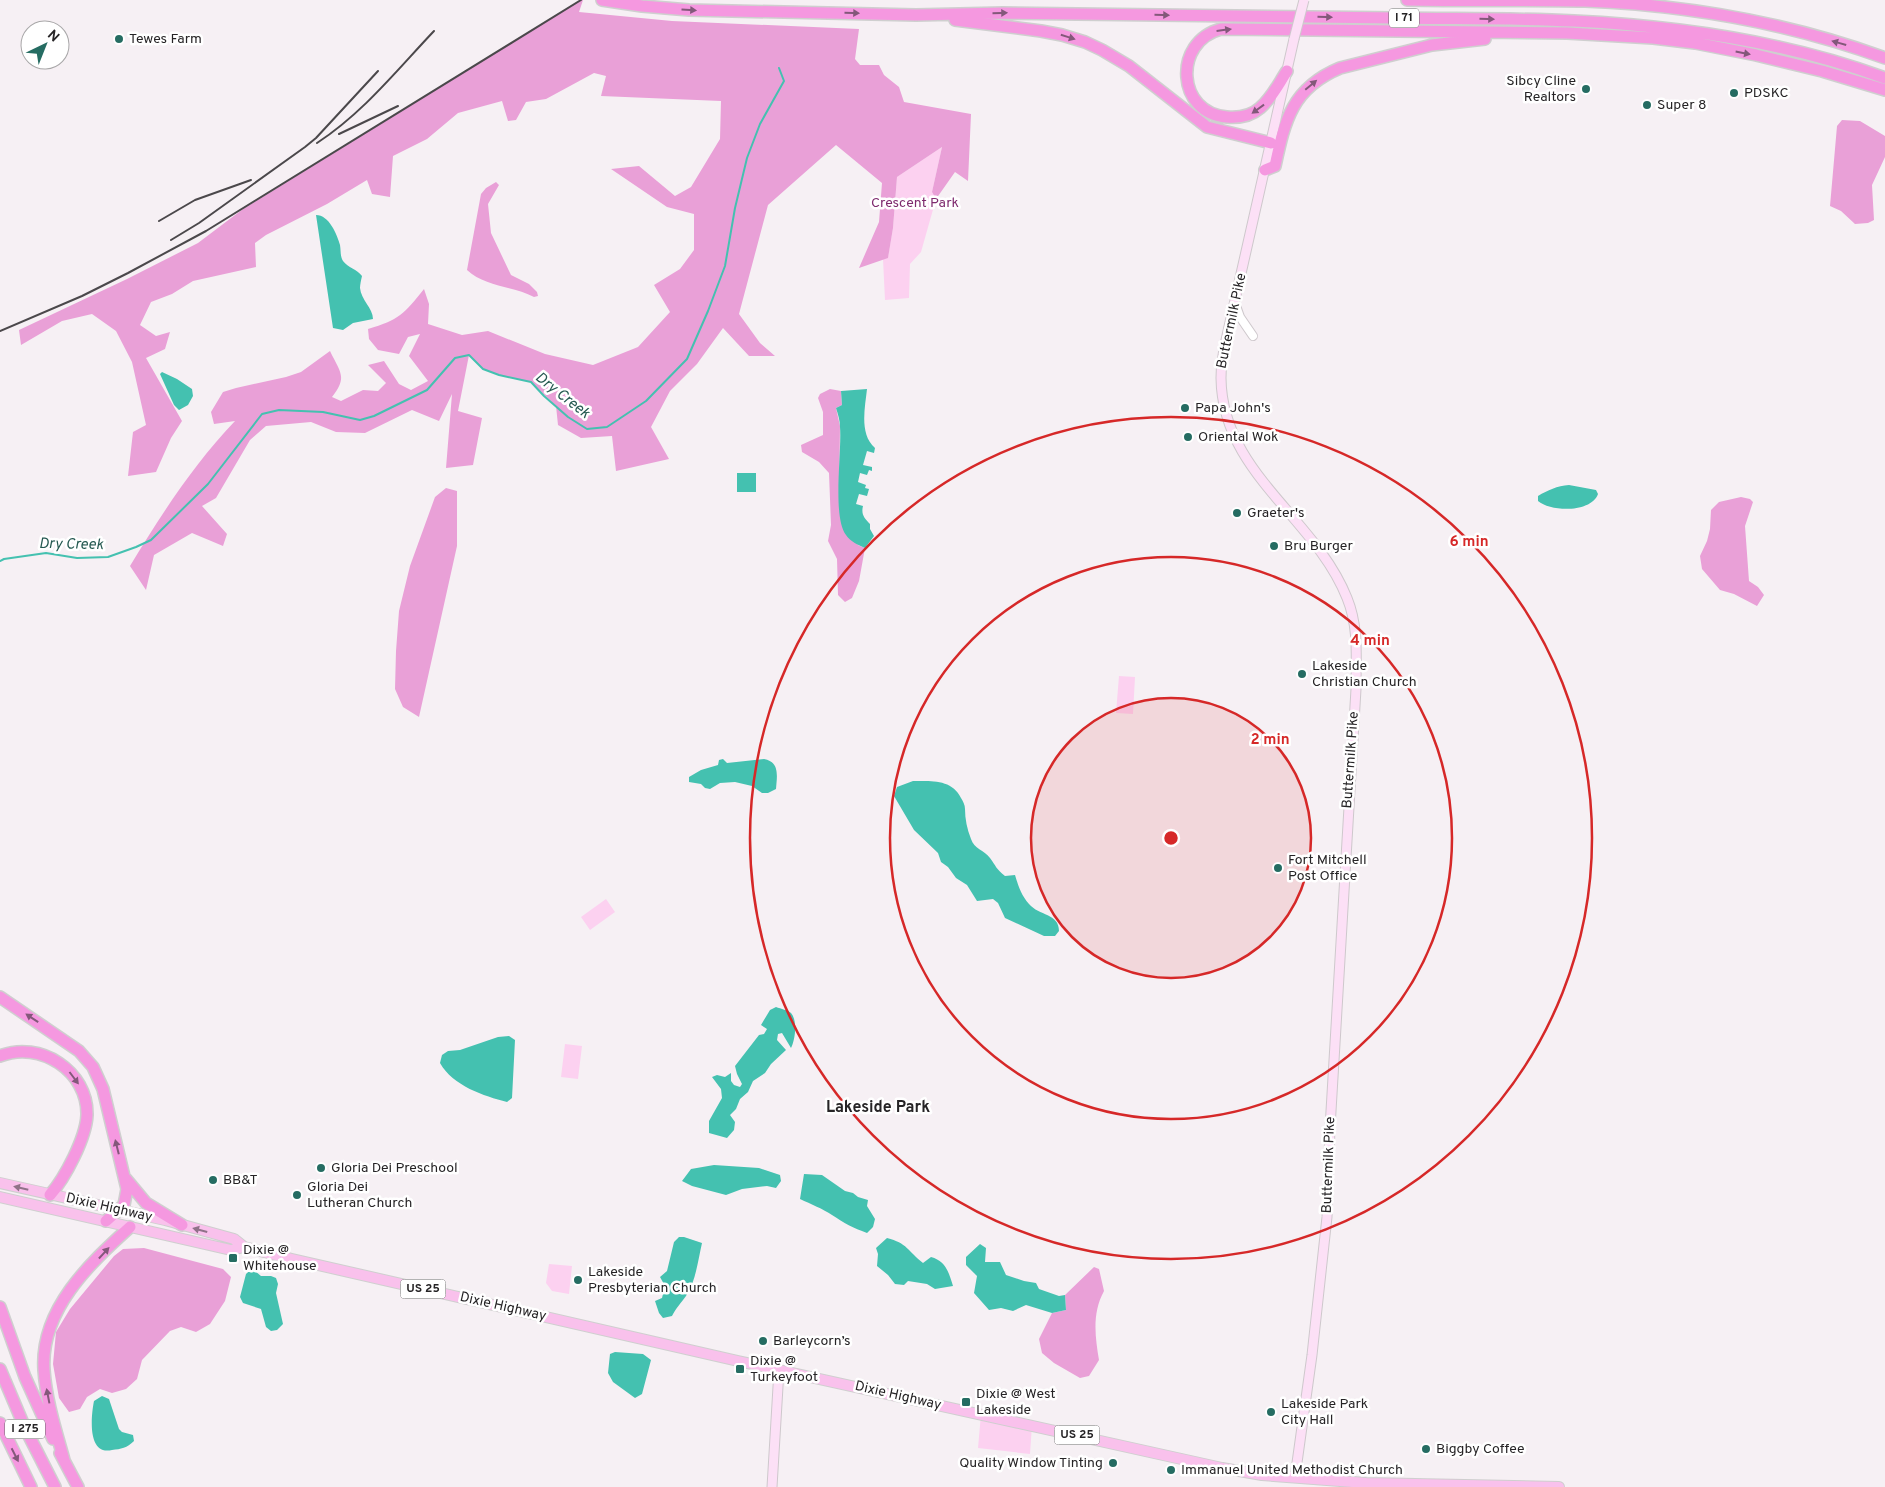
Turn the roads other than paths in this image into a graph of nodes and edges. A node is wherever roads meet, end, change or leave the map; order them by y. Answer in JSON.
{"nodes":[{"id":1,"x":602,"y":0,"type":"edge"},
{"id":2,"x":1304,"y":0,"type":"edge"},
{"id":3,"x":1407,"y":0,"type":"edge"},
{"id":4,"x":1620,"y":2,"type":"edge"},
{"id":5,"x":916,"y":15,"type":"junction"},
{"id":6,"x":1717,"y":48,"type":"junction"},
{"id":7,"x":1885,"y":58,"type":"edge"},
{"id":8,"x":1287,"y":70,"type":"junction"},
{"id":9,"x":1885,"y":78,"type":"edge"},
{"id":10,"x":1885,"y":90,"type":"edge"},
{"id":11,"x":1271,"y":143,"type":"junction"},
{"id":12,"x":1265,"y":170,"type":"junction"},
{"id":13,"x":1235,"y":303,"type":"junction"},
{"id":14,"x":1253,"y":336,"type":"dead end"},
{"id":15,"x":0,"y":997,"type":"edge"},
{"id":16,"x":0,"y":1056,"type":"edge"},
{"id":17,"x":125,"y":1176,"type":"junction"},
{"id":18,"x":0,"y":1183,"type":"edge"},
{"id":19,"x":50,"y":1195,"type":"junction"},
{"id":20,"x":0,"y":1197,"type":"edge"},
{"id":21,"x":120,"y":1210,"type":"junction"},
{"id":22,"x":106,"y":1222,"type":"junction"},
{"id":23,"x":182,"y":1225,"type":"junction"},
{"id":24,"x":130,"y":1227,"type":"junction"},
{"id":25,"x":244,"y":1248,"type":"junction"},
{"id":26,"x":0,"y":1307,"type":"edge"},
{"id":27,"x":0,"y":1369,"type":"edge"},
{"id":28,"x":779,"y":1370,"type":"junction"},
{"id":29,"x":0,"y":1422,"type":"edge"},
{"id":30,"x":64,"y":1460,"type":"junction"},
{"id":31,"x":1295,"y":1477,"type":"junction"},
{"id":32,"x":1422,"y":1485,"type":"edge"},
{"id":33,"x":31,"y":1487,"type":"edge"},
{"id":34,"x":54,"y":1487,"type":"edge"},
{"id":35,"x":78,"y":1487,"type":"edge"},
{"id":36,"x":772,"y":1487,"type":"edge"},
{"id":37,"x":1559,"y":1487,"type":"edge"}],
"edges":[{"from":1,"to":5,"type":"highway","number":"I 71","one_way":true},
{"from":2,"to":8,"type":"main road","name":"Buttermilk Pike","bridge":true},
{"from":3,"to":4,"type":"highway","number":"I 71"},
{"from":7,"to":4,"type":"highway","number":"I 71","one_way":true},
{"from":5,"to":9,"type":"highway","number":"I 71","one_way":true},
{"from":5,"to":11,"type":"highway","one_way":true},
{"from":8,"to":6,"type":"highway","one_way":true},
{"from":6,"to":10,"type":"highway","one_way":true},
{"from":12,"to":6,"type":"highway","one_way":true},
{"from":8,"to":11,"type":"main road","name":"Buttermilk Pike"},
{"from":11,"to":12,"type":"main road","name":"Buttermilk Pike"},
{"from":12,"to":13,"type":"main road","name":"Buttermilk Pike"},
{"from":13,"to":14,"type":"street"},
{"from":13,"to":31,"type":"main road","name":"Buttermilk Pike"},
{"from":17,"to":15,"type":"highway","one_way":true},
{"from":16,"to":19,"type":"highway","one_way":true},
{"from":17,"to":21,"type":"highway"},
{"from":17,"to":23,"type":"highway"},
{"from":19,"to":18,"type":"main road","name":"Dixie Highway","number":"US 25","one_way":true},
{"from":19,"to":21,"type":"main road","name":"Dixie Highway","number":"US 25"},
{"from":20,"to":22,"type":"main road","name":"Dixie Highway","number":"US 25"},
{"from":21,"to":22,"type":"highway"},
{"from":21,"to":23,"type":"main road","name":"Dixie Highway","number":"US 25"},
{"from":22,"to":24,"type":"main road","name":"Dixie Highway","number":"US 25"},
{"from":25,"to":23,"type":"main road","name":"Dixie Highway","number":"US 25","one_way":true},
{"from":24,"to":25,"type":"main road","name":"Dixie Highway","number":"US 25"},
{"from":30,"to":24,"type":"highway","one_way":true},
{"from":25,"to":28,"type":"main road","name":"Dixie Highway","number":"US 25"},
{"from":26,"to":30,"type":"highway"},
{"from":27,"to":34,"type":"highway","number":"I 275"},
{"from":28,"to":31,"type":"main road","name":"Dixie Highway","number":"US 25"},
{"from":28,"to":36,"type":"main road"},
{"from":29,"to":33,"type":"highway","number":"I 275","one_way":true},
{"from":30,"to":35,"type":"highway"},
{"from":31,"to":32,"type":"main road","name":"Dixie Highway","number":"US 25"},
{"from":32,"to":37,"type":"main road","name":"Dixie Highway","number":"US 25"}]}
